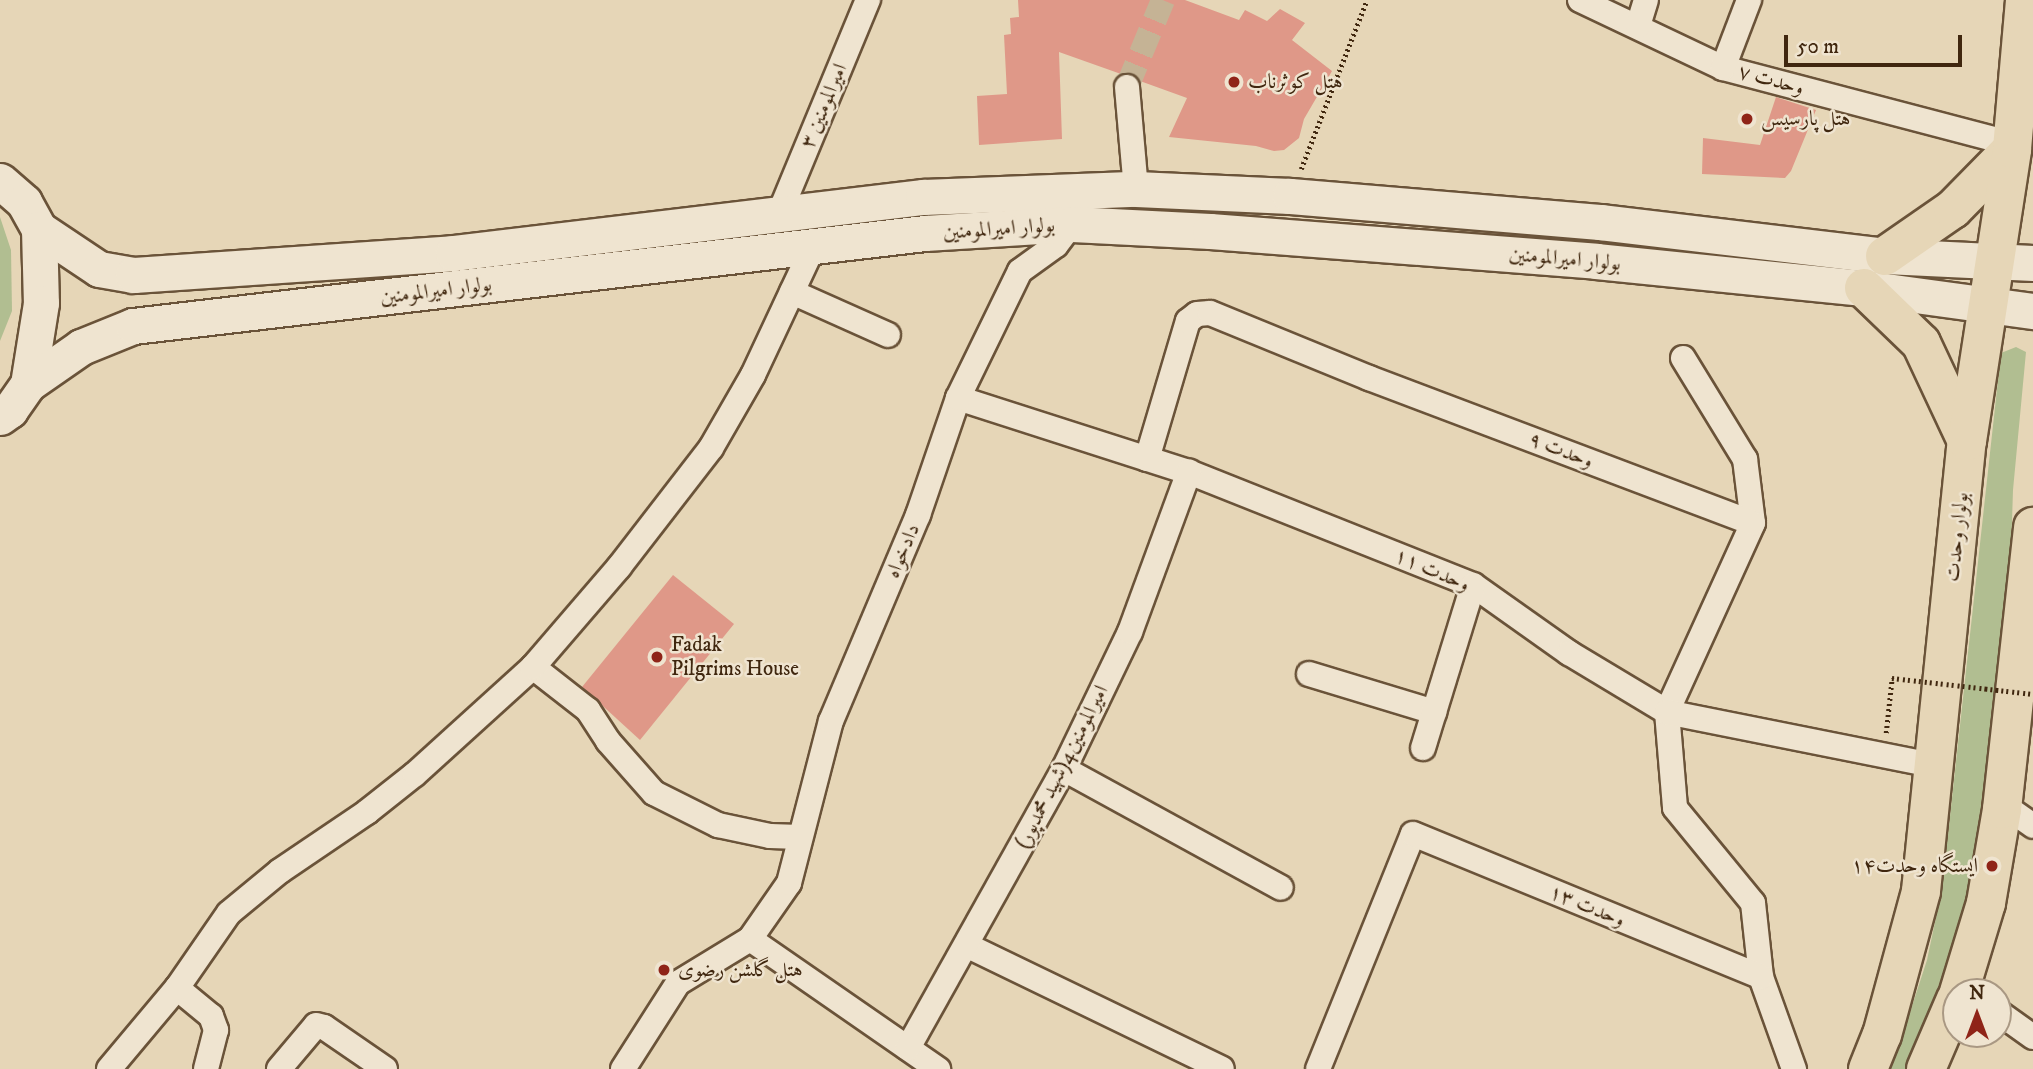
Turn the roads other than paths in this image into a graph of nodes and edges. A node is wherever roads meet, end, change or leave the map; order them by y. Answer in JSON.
{"nodes":[{"id":1,"x":868,"y":0,"type":"edge"},
{"id":2,"x":1580,"y":0,"type":"edge"},
{"id":3,"x":1646,"y":0,"type":"edge"},
{"id":4,"x":1749,"y":0,"type":"edge"},
{"id":5,"x":2025,"y":0,"type":"edge"},
{"id":6,"x":1638,"y":26,"type":"junction"},
{"id":7,"x":1723,"y":68,"type":"junction"},
{"id":8,"x":1127,"y":87,"type":"tunnel mouth"},
{"id":9,"x":2012,"y":146,"type":"junction"},
{"id":10,"x":0,"y":175,"type":"edge"},
{"id":11,"x":0,"y":181,"type":"edge"},
{"id":12,"x":1136,"y":189,"type":"junction"},
{"id":13,"x":780,"y":212,"type":"junction"},
{"id":14,"x":1072,"y":224,"type":"junction"},
{"id":15,"x":39,"y":229,"type":"junction"},
{"id":16,"x":975,"y":230,"type":"junction"},
{"id":17,"x":813,"y":247,"type":"junction"},
{"id":18,"x":1885,"y":256,"type":"junction"},
{"id":19,"x":1995,"y":259,"type":"junction"},
{"id":20,"x":2033,"y":263,"type":"edge"},
{"id":21,"x":1020,"y":271,"type":"junction"},
{"id":22,"x":1864,"y":288,"type":"junction"},
{"id":23,"x":792,"y":292,"type":"junction"},
{"id":24,"x":1988,"y":305,"type":"junction"},
{"id":25,"x":2033,"y":311,"type":"edge"},
{"id":26,"x":888,"y":335,"type":"dead end"},
{"id":27,"x":1683,"y":358,"type":"dead end"},
{"id":28,"x":28,"y":384,"type":"junction"},
{"id":29,"x":958,"y":398,"type":"junction"},
{"id":30,"x":0,"y":417,"type":"edge"},
{"id":31,"x":1968,"y":441,"type":"junction"},
{"id":32,"x":1147,"y":459,"type":"junction"},
{"id":33,"x":1189,"y":472,"type":"junction"},
{"id":34,"x":1754,"y":523,"type":"junction"},
{"id":35,"x":2033,"y":527,"type":"edge"},
{"id":36,"x":1473,"y":585,"type":"junction"},
{"id":37,"x":2029,"y":597,"type":"edge"},
{"id":38,"x":533,"y":667,"type":"junction"},
{"id":39,"x":1309,"y":674,"type":"dead end"},
{"id":40,"x":1434,"y":712,"type":"junction"},
{"id":41,"x":1667,"y":712,"type":"junction"},
{"id":42,"x":1423,"y":748,"type":"dead end"},
{"id":43,"x":1933,"y":765,"type":"junction"},
{"id":44,"x":1064,"y":769,"type":"junction"},
{"id":45,"x":2002,"y":804,"type":"junction"},
{"id":46,"x":2033,"y":826,"type":"edge"},
{"id":47,"x":800,"y":837,"type":"junction"},
{"id":48,"x":1281,"y":888,"type":"dead end"},
{"id":49,"x":750,"y":939,"type":"junction"},
{"id":50,"x":966,"y":945,"type":"junction"},
{"id":51,"x":1761,"y":977,"type":"junction"},
{"id":52,"x":1965,"y":978,"type":"edge"},
{"id":53,"x":177,"y":988,"type":"junction"},
{"id":54,"x":2012,"y":1022,"type":"edge"},
{"id":55,"x":1942,"y":1034,"type":"edge"},
{"id":56,"x":2033,"y":1037,"type":"edge"},
{"id":57,"x":908,"y":1048,"type":"junction"},
{"id":58,"x":109,"y":1069,"type":"edge"},
{"id":59,"x":206,"y":1069,"type":"edge"},
{"id":60,"x":279,"y":1069,"type":"edge"},
{"id":61,"x":385,"y":1069,"type":"edge"},
{"id":62,"x":623,"y":1069,"type":"edge"},
{"id":63,"x":938,"y":1069,"type":"edge"},
{"id":64,"x":1222,"y":1069,"type":"edge"},
{"id":65,"x":1318,"y":1069,"type":"edge"},
{"id":66,"x":1794,"y":1069,"type":"edge"},
{"id":67,"x":1868,"y":1069,"type":"edge"},
{"id":68,"x":1926,"y":1069,"type":"edge"}],
"edges":[{"from":1,"to":13,"type":"street","name":"امیرالمومنین ۳"},
{"from":2,"to":6,"type":"street","name":"وحدت ۷"},
{"from":3,"to":6,"type":"street"},
{"from":4,"to":7,"type":"street"},
{"from":5,"to":9,"type":"main road","name":"بولوار وحدت"},
{"from":6,"to":7,"type":"street","name":"وحدت ۷"},
{"from":7,"to":9,"type":"street","name":"وحدت ۷"},
{"from":8,"to":12,"type":"street"},
{"from":9,"to":18,"type":"main road"},
{"from":9,"to":19,"type":"main road","name":"بولوار وحدت"},
{"from":10,"to":11,"type":"street"},
{"from":11,"to":15,"type":"street"},
{"from":12,"to":13,"type":"street","name":"بولوار امیرالمومنین"},
{"from":12,"to":18,"type":"street","name":"بولوار امیرالمومنین"},
{"from":13,"to":15,"type":"street","name":"بولوار امیرالمومنین"},
{"from":14,"to":16,"type":"street","name":"بولوار امیرالمومنین"},
{"from":14,"to":21,"type":"street"},
{"from":14,"to":22,"type":"street","name":"بولوار امیرالمومنین"},
{"from":15,"to":28,"type":"street"},
{"from":16,"to":17,"type":"street","name":"بولوار امیرالمومنین"},
{"from":16,"to":21,"type":"street"},
{"from":17,"to":23,"type":"street"},
{"from":17,"to":28,"type":"street","name":"بولوار امیرالمومنین"},
{"from":18,"to":19,"type":"street","name":"بولوار امیرالمومنین"},
{"from":19,"to":20,"type":"street","name":"بولوار امیرالمومنین"},
{"from":19,"to":24,"type":"main road","name":"بولوار وحدت"},
{"from":21,"to":29,"type":"street","name":"دادخواه"},
{"from":22,"to":24,"type":"street","name":"بولوار امیرالمومنین"},
{"from":22,"to":31,"type":"main road"},
{"from":23,"to":26,"type":"street"},
{"from":23,"to":38,"type":"street"},
{"from":24,"to":25,"type":"street","name":"بولوار امیرالمومنین"},
{"from":24,"to":31,"type":"main road","name":"بولوار وحدت"},
{"from":27,"to":34,"type":"street"},
{"from":28,"to":30,"type":"street"},
{"from":29,"to":32,"type":"street","name":"وحدت ۱۱"},
{"from":29,"to":47,"type":"street","name":"دادخواه"},
{"from":31,"to":43,"type":"main road","name":"بولوار وحدت"},
{"from":32,"to":33,"type":"street","name":"وحدت ۱۱"},
{"from":32,"to":34,"type":"street","name":"وحدت ۹"},
{"from":33,"to":36,"type":"street","name":"وحدت ۱۱"},
{"from":33,"to":44,"type":"street","name":"امیرالمومنین4(شهید محمدپور)"},
{"from":34,"to":41,"type":"street"},
{"from":35,"to":37,"type":"main road"},
{"from":36,"to":40,"type":"street"},
{"from":36,"to":41,"type":"street","name":"وحدت ۱۱"},
{"from":37,"to":45,"type":"main road"},
{"from":38,"to":47,"type":"street"},
{"from":38,"to":53,"type":"street"},
{"from":39,"to":40,"type":"street"},
{"from":40,"to":42,"type":"street"},
{"from":41,"to":43,"type":"street","name":"وحدت ۱۱"},
{"from":41,"to":51,"type":"street"},
{"from":43,"to":67,"type":"main road","name":"بولوار وحدت"},
{"from":44,"to":48,"type":"street"},
{"from":44,"to":50,"type":"street","name":"امیرالمومنین4(شهید محمدپور)"},
{"from":45,"to":46,"type":"street"},
{"from":45,"to":52,"type":"main road"},
{"from":47,"to":49,"type":"street","name":"دادخواه"},
{"from":49,"to":57,"type":"street"},
{"from":49,"to":62,"type":"street"},
{"from":50,"to":57,"type":"street","name":"امیرالمومنین4(شهید محمدپور)"},
{"from":50,"to":64,"type":"street"},
{"from":51,"to":65,"type":"street","name":"وحدت ۱۳"},
{"from":51,"to":66,"type":"street"},
{"from":53,"to":58,"type":"street"},
{"from":53,"to":59,"type":"street"},
{"from":54,"to":56,"type":"street"},
{"from":55,"to":68,"type":"main road"},
{"from":57,"to":63,"type":"street"},
{"from":60,"to":61,"type":"street"}]}
